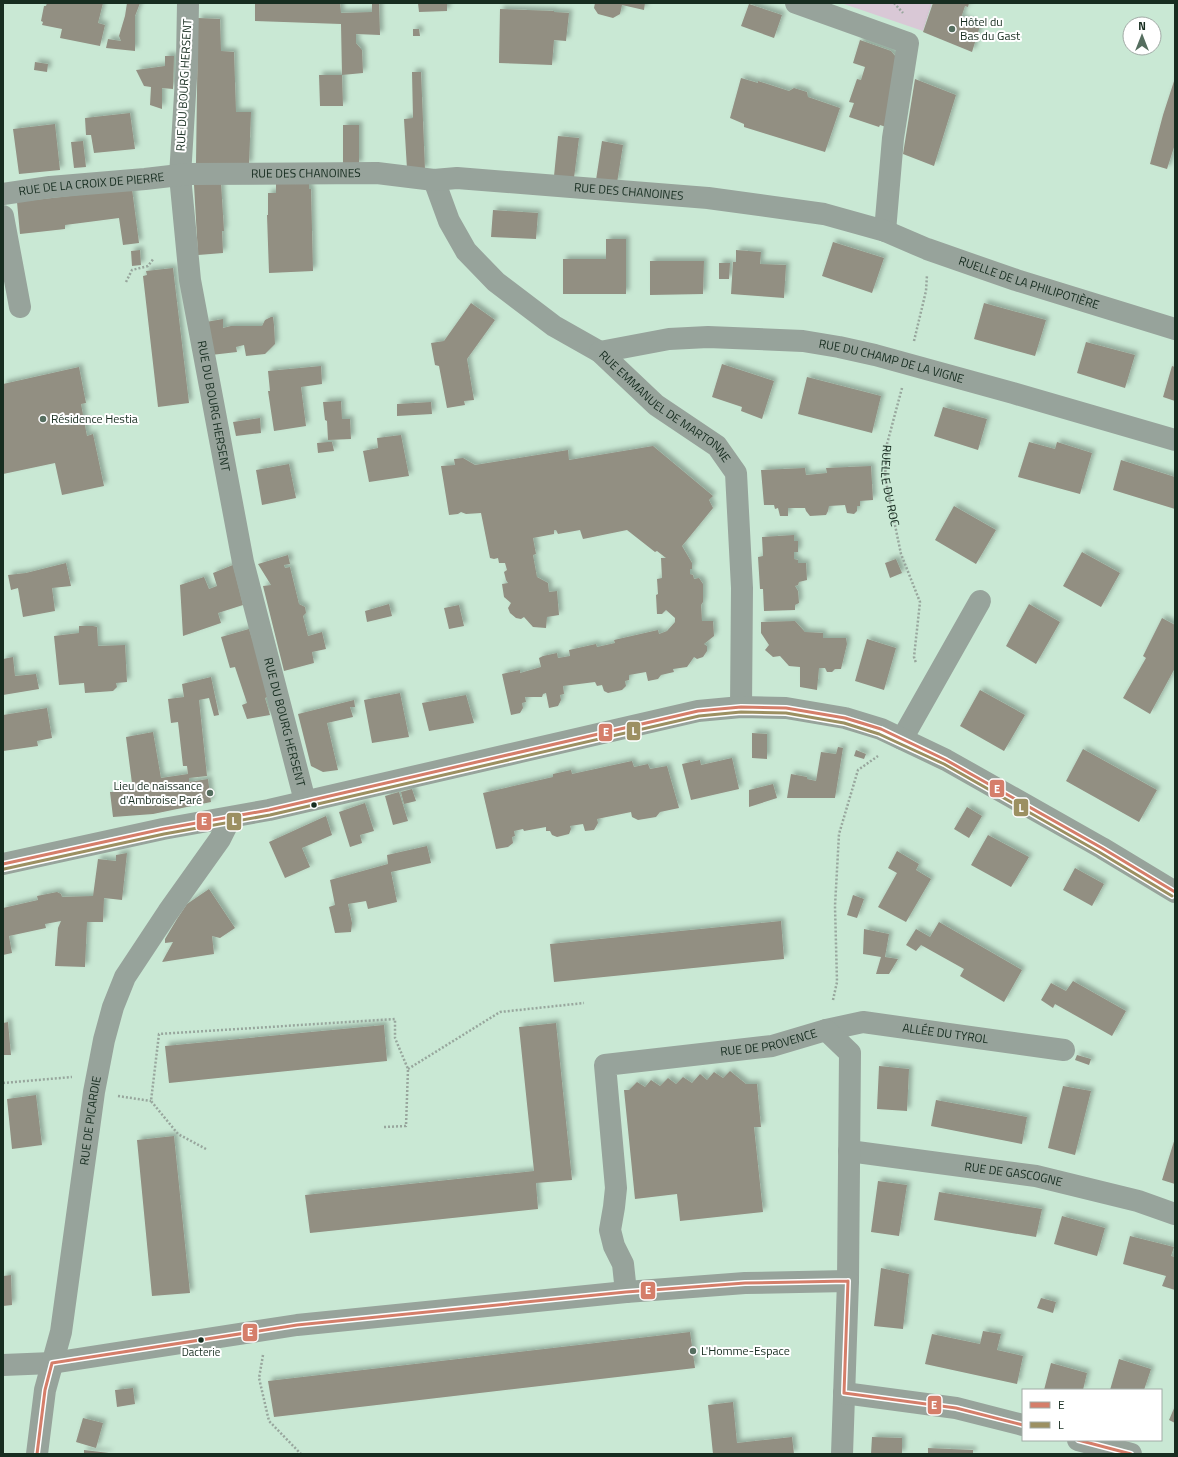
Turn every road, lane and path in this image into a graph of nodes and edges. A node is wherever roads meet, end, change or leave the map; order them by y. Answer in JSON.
{"nodes":[{"id":1,"x":188,"y":3,"type":"edge"},
{"id":2,"x":796,"y":3,"type":"edge"},
{"id":3,"x":180,"y":176,"type":"junction"},
{"id":4,"x":434,"y":180,"type":"junction"},
{"id":5,"x":3,"y":194,"type":"edge"},
{"id":6,"x":3,"y":216,"type":"edge"},
{"id":7,"x":885,"y":231,"type":"junction"},
{"id":8,"x":927,"y":249,"type":"junction"},
{"id":9,"x":154,"y":258,"type":"dead end"},
{"id":10,"x":126,"y":282,"type":"dead end"},
{"id":11,"x":20,"y":307,"type":"dead end"},
{"id":12,"x":1175,"y":329,"type":"edge"},
{"id":13,"x":600,"y":352,"type":"junction"},
{"id":14,"x":909,"y":365,"type":"junction"},
{"id":15,"x":1175,"y":440,"type":"edge"},
{"id":16,"x":980,"y":601,"type":"dead end"},
{"id":17,"x":926,"y":696,"type":"junction"},
{"id":18,"x":741,"y":707,"type":"junction"},
{"id":19,"x":902,"y":739,"type":"junction"},
{"id":20,"x":305,"y":801,"type":"junction"},
{"id":21,"x":228,"y":818,"type":"junction"},
{"id":22,"x":3,"y":864,"type":"edge"},
{"id":23,"x":1175,"y":892,"type":"edge"},
{"id":24,"x":833,"y":1000,"type":"dead end"},
{"id":25,"x":584,"y":1003,"type":"dead end"},
{"id":26,"x":826,"y":1030,"type":"junction"},
{"id":27,"x":1064,"y":1050,"type":"dead end"},
{"id":28,"x":408,"y":1069,"type":"junction"},
{"id":29,"x":76,"y":1077,"type":"dead end"},
{"id":30,"x":3,"y":1083,"type":"edge"},
{"id":31,"x":114,"y":1095,"type":"dead end"},
{"id":32,"x":151,"y":1101,"type":"junction"},
{"id":33,"x":384,"y":1127,"type":"dead end"},
{"id":34,"x":206,"y":1149,"type":"dead end"},
{"id":35,"x":849,"y":1151,"type":"junction"},
{"id":36,"x":1175,"y":1214,"type":"edge"},
{"id":37,"x":848,"y":1281,"type":"junction"},
{"id":38,"x":626,"y":1292,"type":"junction"},
{"id":39,"x":264,"y":1350,"type":"dead end"},
{"id":40,"x":52,"y":1363,"type":"junction"},
{"id":41,"x":3,"y":1365,"type":"edge"},
{"id":42,"x":844,"y":1393,"type":"junction"},
{"id":43,"x":1022,"y":1425,"type":"edge"},
{"id":44,"x":1082,"y":1441,"type":"edge"},
{"id":45,"x":37,"y":1454,"type":"edge"},
{"id":46,"x":302,"y":1454,"type":"edge"},
{"id":47,"x":842,"y":1454,"type":"edge"},
{"id":48,"x":1131,"y":1454,"type":"edge"}],
"edges":[{"from":1,"to":3,"type":"street","name":"RUE DU BOURG HERSENT"},
{"from":2,"to":7,"type":"street"},
{"from":3,"to":4,"type":"street","name":"RUE DES CHANOINES"},
{"from":3,"to":5,"type":"street","name":"RUE DE LA CROIX DE PIERRE"},
{"from":3,"to":20,"type":"street","name":"RUE DU BOURG HERSENT"},
{"from":4,"to":7,"type":"street","name":"RUE DES CHANOINES"},
{"from":4,"to":13,"type":"street","name":"RUE EMMANUEL DE MARTONNE"},
{"from":6,"to":11,"type":"street"},
{"from":7,"to":8,"type":"street","name":"RUELLE DE LA PHILIPOTIÈRE"},
{"from":8,"to":12,"type":"street","name":"RUELLE DE LA PHILIPOTIÈRE"},
{"from":8,"to":14,"type":"path","name":"RUELLE DU ROC"},
{"from":9,"to":10,"type":"path"},
{"from":13,"to":14,"type":"street","name":"RUE DU CHAMP DE LA VIGNE"},
{"from":13,"to":18,"type":"street","name":"RUE EMMANUEL DE MARTONNE"},
{"from":14,"to":15,"type":"street","name":"RUE DU CHAMP DE LA VIGNE"},
{"from":14,"to":17,"type":"path","name":"RUELLE DU ROC"},
{"from":16,"to":17,"type":"street"},
{"from":17,"to":19,"type":"street"},
{"from":18,"to":19,"type":"street"},
{"from":18,"to":20,"type":"street"},
{"from":19,"to":23,"type":"street"},
{"from":19,"to":24,"type":"path"},
{"from":20,"to":21,"type":"street"},
{"from":21,"to":22,"type":"street"},
{"from":21,"to":40,"type":"street","name":"RUE DE PICARDIE"},
{"from":25,"to":28,"type":"path"},
{"from":26,"to":27,"type":"street","name":"ALLÉE DU TYROL"},
{"from":26,"to":35,"type":"street","name":"RUE DE PROVENCE"},
{"from":26,"to":38,"type":"street","name":"RUE DE PROVENCE"},
{"from":28,"to":32,"type":"path"},
{"from":28,"to":33,"type":"path"},
{"from":29,"to":30,"type":"path"},
{"from":31,"to":32,"type":"path"},
{"from":32,"to":34,"type":"path"},
{"from":35,"to":36,"type":"street","name":"RUE DE GASCOGNE"},
{"from":35,"to":37,"type":"street","name":"RUE DE PROVENCE"},
{"from":37,"to":38,"type":"street"},
{"from":37,"to":42,"type":"street","name":"RUE DE PROVENCE"},
{"from":38,"to":40,"type":"street"},
{"from":39,"to":46,"type":"path"},
{"from":40,"to":41,"type":"street"},
{"from":40,"to":45,"type":"street","name":"RUE DE PICARDIE"},
{"from":42,"to":43,"type":"street"},
{"from":42,"to":47,"type":"street","name":"RUE DE PROVENCE"},
{"from":44,"to":48,"type":"street"}]}
